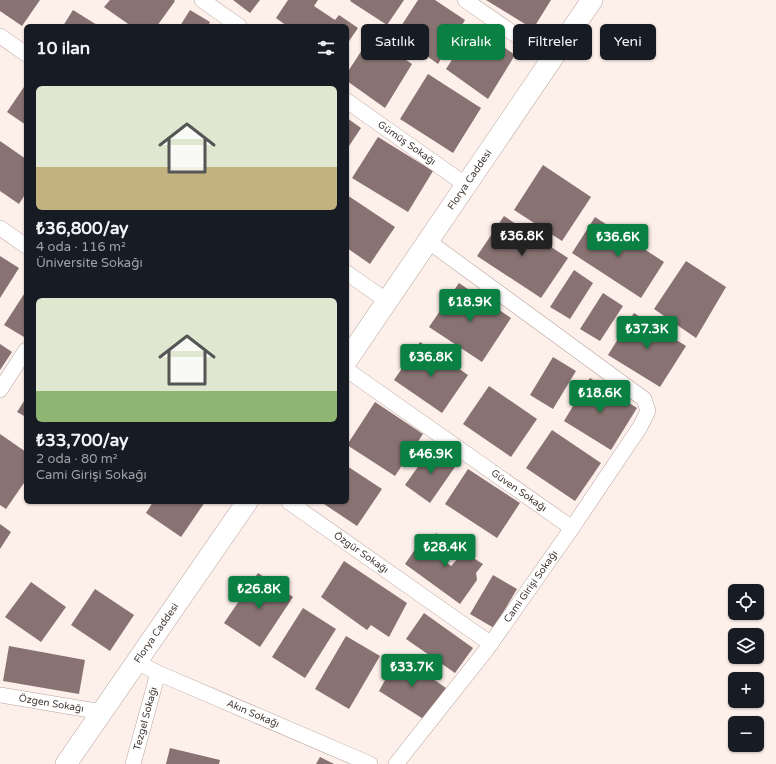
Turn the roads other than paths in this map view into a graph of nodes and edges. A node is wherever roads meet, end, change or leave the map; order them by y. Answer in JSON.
{"nodes":[{"id":1,"x":202,"y":0,"type":"edge"},
{"id":2,"x":465,"y":0,"type":"edge"},
{"id":3,"x":592,"y":0,"type":"edge"},
{"id":4,"x":236,"y":24,"type":"edge"},
{"id":5,"x":576,"y":24,"type":"edge"},
{"id":6,"x":513,"y":33,"type":"edge"},
{"id":7,"x":0,"y":36,"type":"edge"},
{"id":8,"x":24,"y":53,"type":"edge"},
{"id":9,"x":552,"y":60,"type":"edge"},
{"id":10,"x":349,"y":103,"type":"edge"},
{"id":11,"x":466,"y":185,"type":"junction"},
{"id":12,"x":0,"y":228,"type":"edge"},
{"id":13,"x":428,"y":241,"type":"junction"},
{"id":14,"x":24,"y":245,"type":"edge"},
{"id":15,"x":349,"y":274,"type":"edge"},
{"id":16,"x":387,"y":301,"type":"junction"},
{"id":17,"x":24,"y":353,"type":"edge"},
{"id":18,"x":349,"y":357,"type":"edge"},
{"id":19,"x":349,"y":371,"type":"edge"},
{"id":20,"x":0,"y":390,"type":"edge"},
{"id":21,"x":246,"y":504,"type":"edge"},
{"id":22,"x":292,"y":504,"type":"edge"},
{"id":23,"x":572,"y":528,"type":"junction"},
{"id":24,"x":491,"y":644,"type":"junction"},
{"id":25,"x":137,"y":662,"type":"junction"},
{"id":26,"x":158,"y":673,"type":"junction"},
{"id":27,"x":0,"y":695,"type":"edge"},
{"id":28,"x":102,"y":712,"type":"junction"},
{"id":29,"x":66,"y":764,"type":"edge"},
{"id":30,"x":133,"y":764,"type":"edge"},
{"id":31,"x":370,"y":764,"type":"edge"},
{"id":32,"x":396,"y":764,"type":"edge"}],
"edges":[{"from":1,"to":4,"type":"street"},
{"from":2,"to":6,"type":"street"},
{"from":3,"to":5,"type":"main road","name":"Florya Caddesi"},
{"from":7,"to":8,"type":"street"},
{"from":9,"to":11,"type":"main road","name":"Florya Caddesi"},
{"from":10,"to":11,"type":"street","name":"Gümüş Sokağı"},
{"from":11,"to":13,"type":"main road","name":"Florya Caddesi"},
{"from":12,"to":14,"type":"street"},
{"from":13,"to":16,"type":"main road","name":"Florya Caddesi"},
{"from":13,"to":23,"type":"street","name":"Cami Girişi Sokağı"},
{"from":15,"to":16,"type":"street"},
{"from":16,"to":18,"type":"main road","name":"Florya Caddesi"},
{"from":17,"to":20,"type":"street"},
{"from":19,"to":23,"type":"street","name":"Güven Sokağı"},
{"from":21,"to":25,"type":"main road","name":"Florya Caddesi"},
{"from":22,"to":24,"type":"street","name":"Özgür Sokağı"},
{"from":23,"to":24,"type":"street","name":"Cami Girişi Sokağı"},
{"from":24,"to":32,"type":"street","name":"Cami Girişi Sokağı"},
{"from":25,"to":26,"type":"street","name":"Akın Sokağı"},
{"from":25,"to":28,"type":"main road","name":"Florya Caddesi"},
{"from":26,"to":30,"type":"street","name":"Tezgel Sokağı"},
{"from":26,"to":31,"type":"street","name":"Akın Sokağı"},
{"from":27,"to":28,"type":"street","name":"Özgen Sokağı"},
{"from":28,"to":29,"type":"main road","name":"Florya Caddesi"}]}
